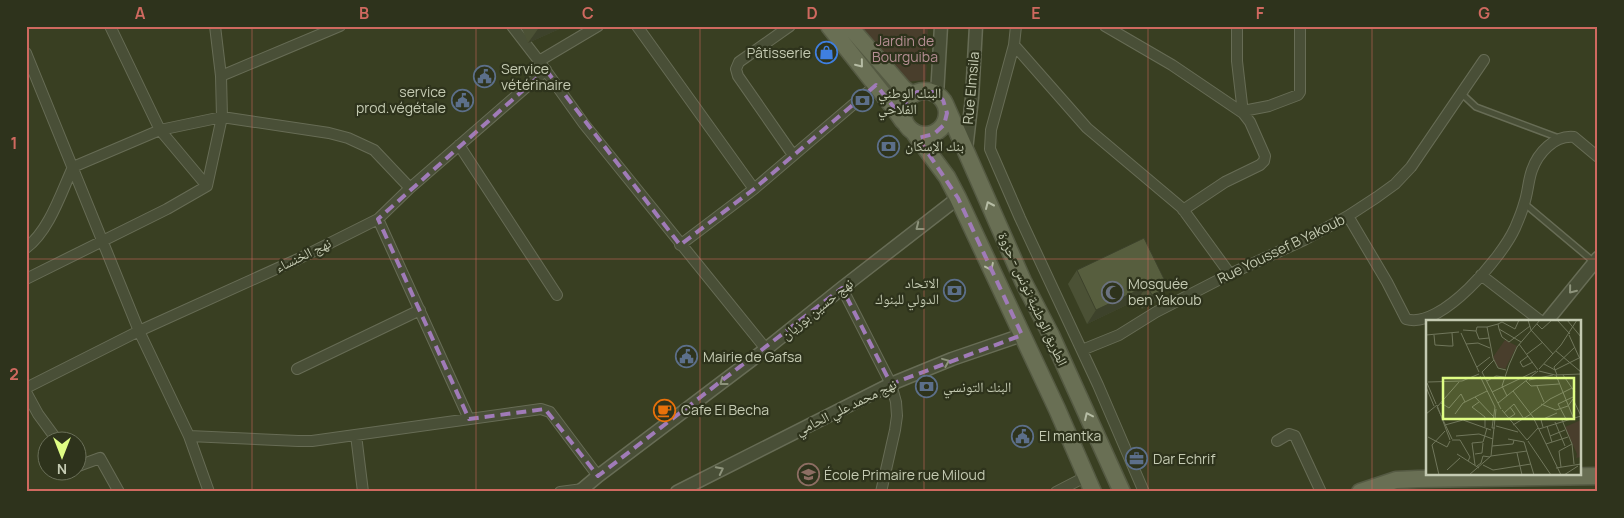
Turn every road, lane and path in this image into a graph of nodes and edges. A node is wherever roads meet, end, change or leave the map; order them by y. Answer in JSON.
{"nodes":[{"id":1,"x":110,"y":26,"type":"edge"},
{"id":2,"x":215,"y":26,"type":"edge"},
{"id":3,"x":340,"y":26,"type":"edge"},
{"id":4,"x":512,"y":26,"type":"edge"},
{"id":5,"x":598,"y":26,"type":"edge"},
{"id":6,"x":637,"y":26,"type":"edge"},
{"id":7,"x":790,"y":26,"type":"edge"},
{"id":8,"x":829,"y":26,"type":"edge"},
{"id":9,"x":849,"y":26,"type":"edge"},
{"id":10,"x":942,"y":26,"type":"edge"},
{"id":11,"x":976,"y":26,"type":"edge"},
{"id":12,"x":1016,"y":26,"type":"edge"},
{"id":13,"x":1105,"y":26,"type":"edge"},
{"id":14,"x":1237,"y":26,"type":"edge"},
{"id":15,"x":1300,"y":26,"type":"edge"},
{"id":16,"x":1014,"y":45,"type":"junction"},
{"id":17,"x":26,"y":53,"type":"edge"},
{"id":18,"x":1484,"y":60,"type":"dead end"},
{"id":19,"x":539,"y":61,"type":"junction"},
{"id":20,"x":546,"y":70,"type":"junction"},
{"id":21,"x":221,"y":76,"type":"junction"},
{"id":22,"x":876,"y":85,"type":"junction"},
{"id":23,"x":1462,"y":94,"type":"junction"},
{"id":24,"x":912,"y":95,"type":"junction"},
{"id":25,"x":942,"y":100,"type":"junction"},
{"id":26,"x":1243,"y":112,"type":"junction"},
{"id":27,"x":222,"y":116,"type":"junction"},
{"id":28,"x":904,"y":121,"type":"junction"},
{"id":29,"x":160,"y":130,"type":"junction"},
{"id":30,"x":915,"y":134,"type":"junction"},
{"id":31,"x":1559,"y":138,"type":"junction"},
{"id":32,"x":459,"y":145,"type":"junction"},
{"id":33,"x":966,"y":150,"type":"junction"},
{"id":34,"x":793,"y":155,"type":"junction"},
{"id":35,"x":1598,"y":157,"type":"edge"},
{"id":36,"x":73,"y":167,"type":"junction"},
{"id":37,"x":207,"y":186,"type":"junction"},
{"id":38,"x":410,"y":188,"type":"junction"},
{"id":39,"x":754,"y":189,"type":"junction"},
{"id":40,"x":958,"y":198,"type":"junction"},
{"id":41,"x":1524,"y":204,"type":"junction"},
{"id":42,"x":1183,"y":210,"type":"junction"},
{"id":43,"x":1348,"y":216,"type":"junction"},
{"id":44,"x":378,"y":219,"type":"junction"},
{"id":45,"x":102,"y":240,"type":"junction"},
{"id":46,"x":680,"y":245,"type":"junction"},
{"id":47,"x":26,"y":248,"type":"edge"},
{"id":48,"x":1596,"y":260,"type":"edge"},
{"id":49,"x":1230,"y":274,"type":"junction"},
{"id":50,"x":1482,"y":275,"type":"junction"},
{"id":51,"x":26,"y":279,"type":"edge"},
{"id":52,"x":842,"y":288,"type":"junction"},
{"id":53,"x":557,"y":295,"type":"dead end"},
{"id":54,"x":420,"y":310,"type":"junction"},
{"id":55,"x":1539,"y":320,"type":"edge"},
{"id":56,"x":1548,"y":320,"type":"edge"},
{"id":57,"x":139,"y":331,"type":"junction"},
{"id":58,"x":1022,"y":335,"type":"junction"},
{"id":59,"x":766,"y":350,"type":"junction"},
{"id":60,"x":1082,"y":350,"type":"junction"},
{"id":61,"x":297,"y":369,"type":"dead end"},
{"id":62,"x":891,"y":384,"type":"junction"},
{"id":63,"x":26,"y":388,"type":"edge"},
{"id":64,"x":26,"y":392,"type":"edge"},
{"id":65,"x":469,"y":419,"type":"junction"},
{"id":66,"x":50,"y":430,"type":"edge"},
{"id":67,"x":356,"y":435,"type":"junction"},
{"id":68,"x":189,"y":436,"type":"junction"},
{"id":69,"x":1277,"y":441,"type":"dead end"},
{"id":70,"x":88,"y":463,"type":"edge"},
{"id":71,"x":1423,"y":473,"type":"edge"},
{"id":72,"x":598,"y":476,"type":"junction"},
{"id":73,"x":1087,"y":476,"type":"junction"},
{"id":74,"x":1582,"y":476,"type":"edge"},
{"id":75,"x":1598,"y":476,"type":"edge"},
{"id":76,"x":581,"y":490,"type":"edge"},
{"id":77,"x":119,"y":492,"type":"edge"},
{"id":78,"x":209,"y":492,"type":"edge"},
{"id":79,"x":363,"y":492,"type":"edge"},
{"id":80,"x":560,"y":492,"type":"edge"},
{"id":81,"x":676,"y":492,"type":"edge"},
{"id":82,"x":880,"y":492,"type":"edge"},
{"id":83,"x":1056,"y":492,"type":"edge"},
{"id":84,"x":1094,"y":492,"type":"edge"},
{"id":85,"x":1122,"y":492,"type":"edge"},
{"id":86,"x":1144,"y":492,"type":"edge"},
{"id":87,"x":1321,"y":492,"type":"edge"},
{"id":88,"x":1360,"y":492,"type":"edge"}],
"edges":[{"from":1,"to":29,"type":"street"},
{"from":2,"to":21,"type":"street"},
{"from":3,"to":21,"type":"street"},
{"from":4,"to":19,"type":"street"},
{"from":5,"to":19,"type":"street"},
{"from":6,"to":39,"type":"street"},
{"from":7,"to":34,"type":"street"},
{"from":8,"to":22,"type":"main road","one_way":true},
{"from":9,"to":24,"type":"main road"},
{"from":10,"to":25,"type":"street"},
{"from":11,"to":33,"type":"street","name":"Rue Elmsila"},
{"from":12,"to":16,"type":"street"},
{"from":13,"to":26,"type":"street"},
{"from":14,"to":26,"type":"street"},
{"from":15,"to":26,"type":"street"},
{"from":16,"to":42,"type":"street"},
{"from":16,"to":60,"type":"street"},
{"from":17,"to":36,"type":"street"},
{"from":18,"to":23,"type":"street","name":"Rue Youssef B Yakoub"},
{"from":19,"to":20,"type":"street"},
{"from":20,"to":32,"type":"street","name":"نهج الخنساء"},
{"from":20,"to":46,"type":"street"},
{"from":21,"to":27,"type":"street"},
{"from":22,"to":28,"type":"main road"},
{"from":22,"to":34,"type":"street"},
{"from":23,"to":31,"type":"lane"},
{"from":23,"to":43,"type":"street","name":"Rue Youssef B Yakoub"},
{"from":24,"to":25,"type":"main road"},
{"from":24,"to":28,"type":"main road"},
{"from":25,"to":30,"type":"main road"},
{"from":25,"to":33,"type":"main road","name":"الطريق الوطنية تونس - حزوة"},
{"from":26,"to":42,"type":"street"},
{"from":27,"to":29,"type":"street"},
{"from":27,"to":37,"type":"street"},
{"from":27,"to":38,"type":"street"},
{"from":28,"to":30,"type":"main road"},
{"from":29,"to":36,"type":"street"},
{"from":29,"to":37,"type":"street"},
{"from":30,"to":40,"type":"main road","name":"الطريق الوطنية تونس - حزوة"},
{"from":31,"to":35,"type":"street"},
{"from":31,"to":41,"type":"street"},
{"from":32,"to":38,"type":"street","name":"نهج الخنساء"},
{"from":32,"to":53,"type":"street"},
{"from":85,"to":33,"type":"main road","name":"الطريق الوطنية تونس - حزوة","one_way":true},
{"from":34,"to":39,"type":"street"},
{"from":36,"to":45,"type":"street"},
{"from":36,"to":47,"type":"street"},
{"from":37,"to":45,"type":"street"},
{"from":38,"to":44,"type":"street","name":"نهج الخنساء"},
{"from":39,"to":46,"type":"street"},
{"from":40,"to":52,"type":"street","name":"نهج حسين بوزيان","one_way":true},
{"from":40,"to":58,"type":"main road","name":"الطريق الوطنية تونس - حزوة","one_way":true},
{"from":41,"to":48,"type":"lane"},
{"from":41,"to":50,"type":"street"},
{"from":42,"to":49,"type":"street"},
{"from":43,"to":49,"type":"street","name":"Rue Youssef B Yakoub"},
{"from":43,"to":50,"type":"street"},
{"from":44,"to":54,"type":"street"},
{"from":44,"to":57,"type":"street","name":"نهج الخنساء"},
{"from":45,"to":51,"type":"street"},
{"from":45,"to":57,"type":"street"},
{"from":46,"to":59,"type":"street"},
{"from":48,"to":56,"type":"street","one_way":true},
{"from":49,"to":60,"type":"street","name":"Rue Youssef B Yakoub"},
{"from":50,"to":55,"type":"street"},
{"from":52,"to":59,"type":"street","name":"نهج حسين بوزيان"},
{"from":52,"to":62,"type":"street"},
{"from":54,"to":61,"type":"street"},
{"from":54,"to":65,"type":"street"},
{"from":57,"to":63,"type":"street","name":"نهج الخنساء"},
{"from":57,"to":68,"type":"street"},
{"from":62,"to":58,"type":"street","name":"نهج محمد علي الحامي","one_way":true},
{"from":58,"to":73,"type":"main road","name":"الطريق الوطنية تونس - حزوة"},
{"from":59,"to":72,"type":"street","name":"نهج حسين بوزيان","one_way":true},
{"from":60,"to":86,"type":"street"},
{"from":81,"to":62,"type":"street","name":"نهج محمد علي الحامي","one_way":true},
{"from":62,"to":82,"type":"street"},
{"from":64,"to":66,"type":"street"},
{"from":65,"to":67,"type":"street"},
{"from":65,"to":72,"type":"street"},
{"from":67,"to":68,"type":"street"},
{"from":67,"to":79,"type":"street"},
{"from":68,"to":78,"type":"street"},
{"from":69,"to":87,"type":"street"},
{"from":70,"to":77,"type":"street"},
{"from":71,"to":88,"type":"main road"},
{"from":72,"to":76,"type":"street","name":"نهج حسين بوزيان"},
{"from":73,"to":83,"type":"street"},
{"from":73,"to":84,"type":"main road","name":"الطريق الوطنية تونس - حزوة"},
{"from":74,"to":75,"type":"main road"},
{"from":76,"to":80,"type":"street"}]}
